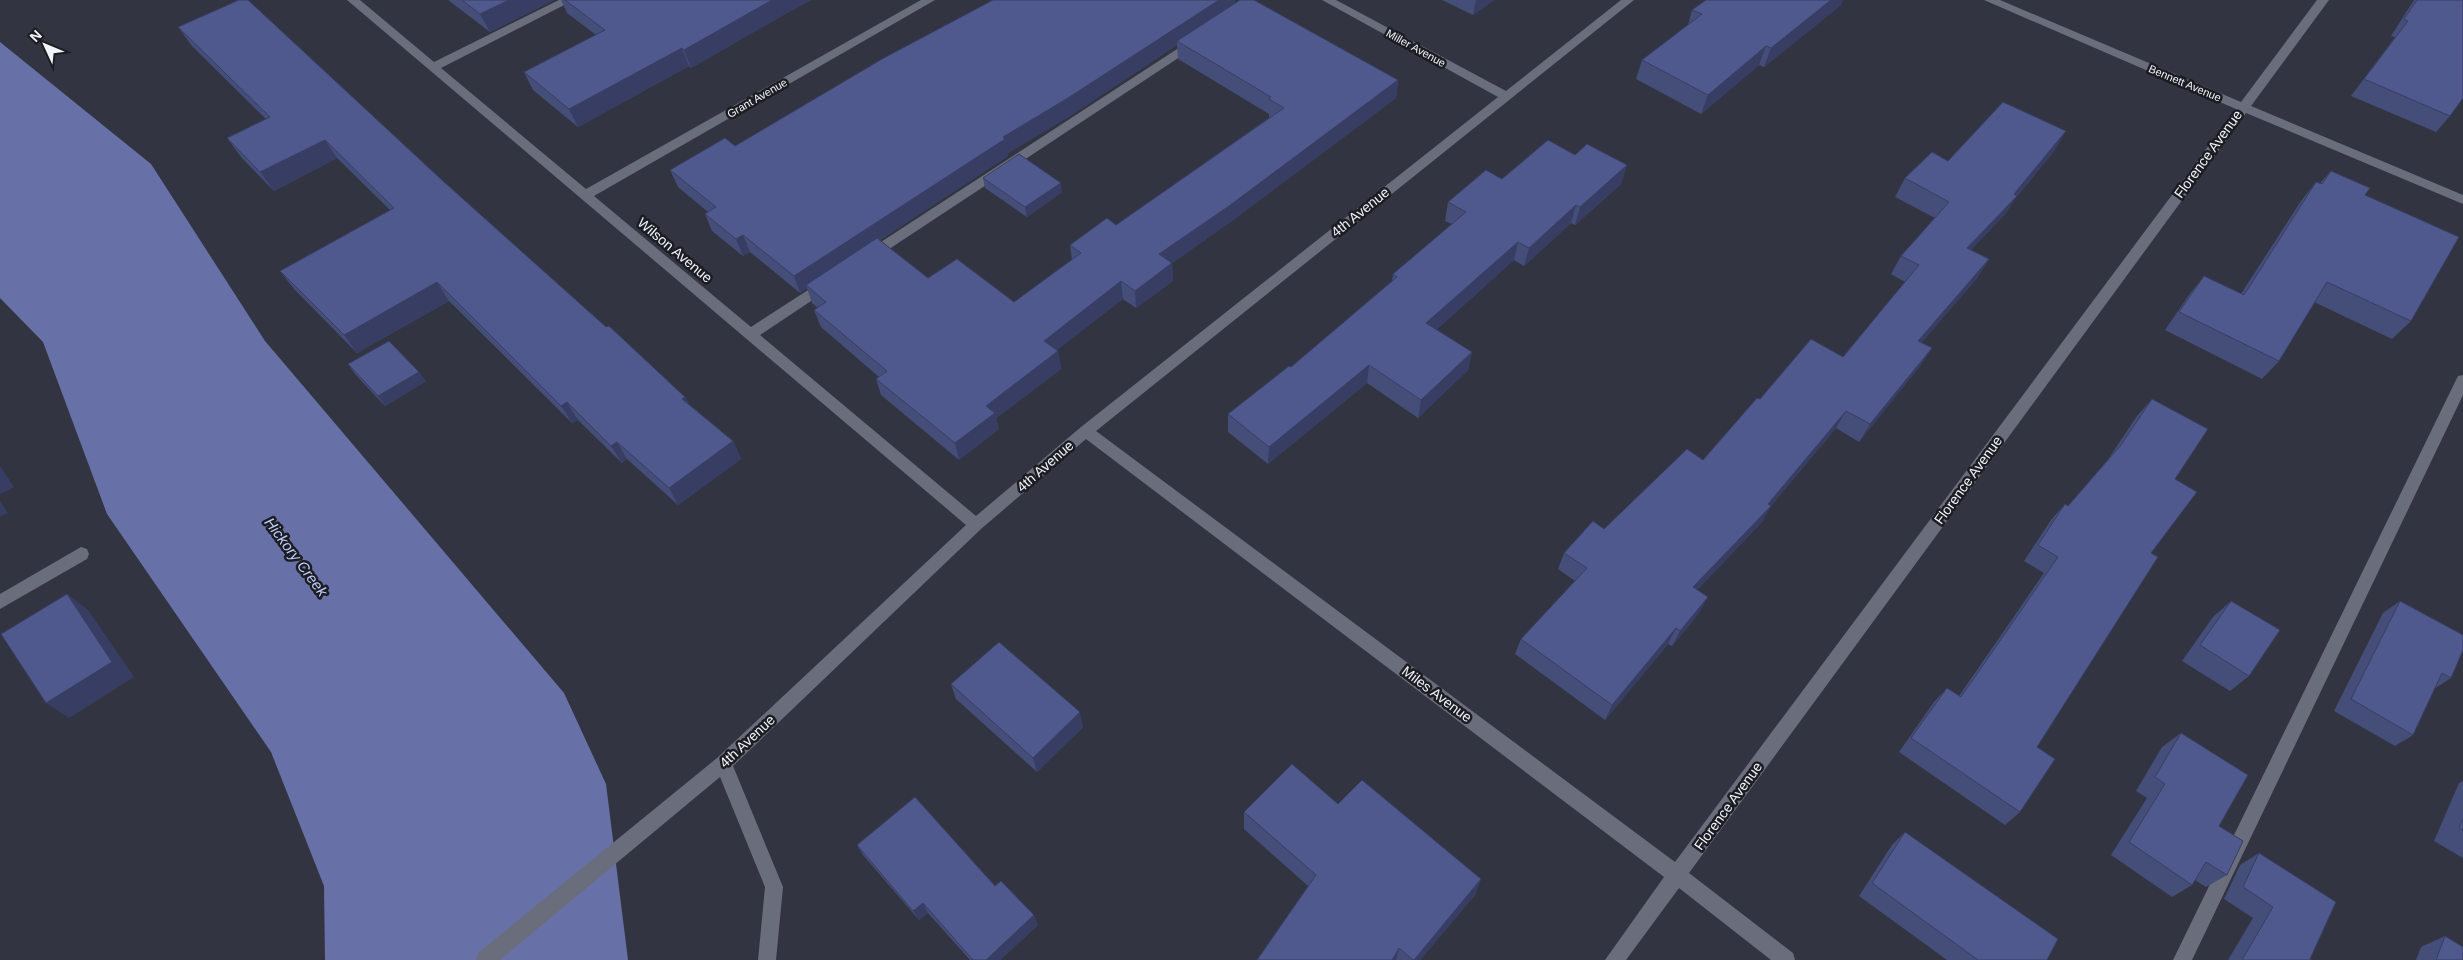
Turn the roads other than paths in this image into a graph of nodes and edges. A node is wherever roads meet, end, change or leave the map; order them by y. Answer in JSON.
{"nodes":[{"id":1,"x":353,"y":0,"type":"edge"},
{"id":2,"x":568,"y":0,"type":"edge"},
{"id":3,"x":929,"y":0,"type":"edge"},
{"id":4,"x":1328,"y":0,"type":"edge"},
{"id":5,"x":1628,"y":0,"type":"edge"},
{"id":6,"x":1990,"y":0,"type":"edge"},
{"id":7,"x":2323,"y":0,"type":"edge"},
{"id":8,"x":1207,"y":33,"type":"edge"},
{"id":9,"x":433,"y":67,"type":"junction"},
{"id":10,"x":1505,"y":96,"type":"junction"},
{"id":11,"x":2242,"y":107,"type":"junction"},
{"id":12,"x":585,"y":195,"type":"junction"},
{"id":13,"x":2463,"y":200,"type":"edge"},
{"id":14,"x":858,"y":263,"type":"edge"},
{"id":15,"x":842,"y":274,"type":"edge"},
{"id":16,"x":751,"y":334,"type":"junction"},
{"id":17,"x":2463,"y":380,"type":"edge"},
{"id":18,"x":1086,"y":431,"type":"junction"},
{"id":19,"x":976,"y":525,"type":"junction"},
{"id":20,"x":81,"y":554,"type":"dead end"},
{"id":21,"x":0,"y":602,"type":"edge"},
{"id":22,"x":723,"y":764,"type":"junction"},
{"id":23,"x":1677,"y":875,"type":"junction"},
{"id":24,"x":485,"y":960,"type":"edge"},
{"id":25,"x":767,"y":960,"type":"edge"},
{"id":26,"x":1614,"y":960,"type":"edge"},
{"id":27,"x":1786,"y":960,"type":"edge"},
{"id":28,"x":2182,"y":960,"type":"edge"}],
"edges":[{"from":1,"to":9,"type":"street","name":"Wilson Avenue"},
{"from":2,"to":9,"type":"street"},
{"from":3,"to":12,"type":"street","name":"Grant Avenue"},
{"from":4,"to":10,"type":"street","name":"Miller Avenue"},
{"from":5,"to":10,"type":"street","name":"4th Avenue"},
{"from":6,"to":11,"type":"street","name":"Bennett Avenue"},
{"from":7,"to":11,"type":"street","name":"Florence Avenue"},
{"from":8,"to":14,"type":"street"},
{"from":9,"to":12,"type":"street","name":"Wilson Avenue"},
{"from":10,"to":18,"type":"street","name":"4th Avenue"},
{"from":11,"to":13,"type":"street","name":"Bennett Avenue"},
{"from":11,"to":23,"type":"street","name":"Florence Avenue"},
{"from":12,"to":16,"type":"street","name":"Wilson Avenue"},
{"from":15,"to":16,"type":"street"},
{"from":16,"to":19,"type":"street","name":"Wilson Avenue"},
{"from":17,"to":28,"type":"street"},
{"from":18,"to":19,"type":"street","name":"4th Avenue"},
{"from":18,"to":23,"type":"street","name":"Miles Avenue"},
{"from":19,"to":22,"type":"street","name":"4th Avenue"},
{"from":20,"to":21,"type":"street"},
{"from":22,"to":24,"type":"street","name":"4th Avenue"},
{"from":22,"to":25,"type":"street"},
{"from":23,"to":26,"type":"street","name":"Florence Avenue"},
{"from":23,"to":27,"type":"street","name":"Miles Avenue"}]}
